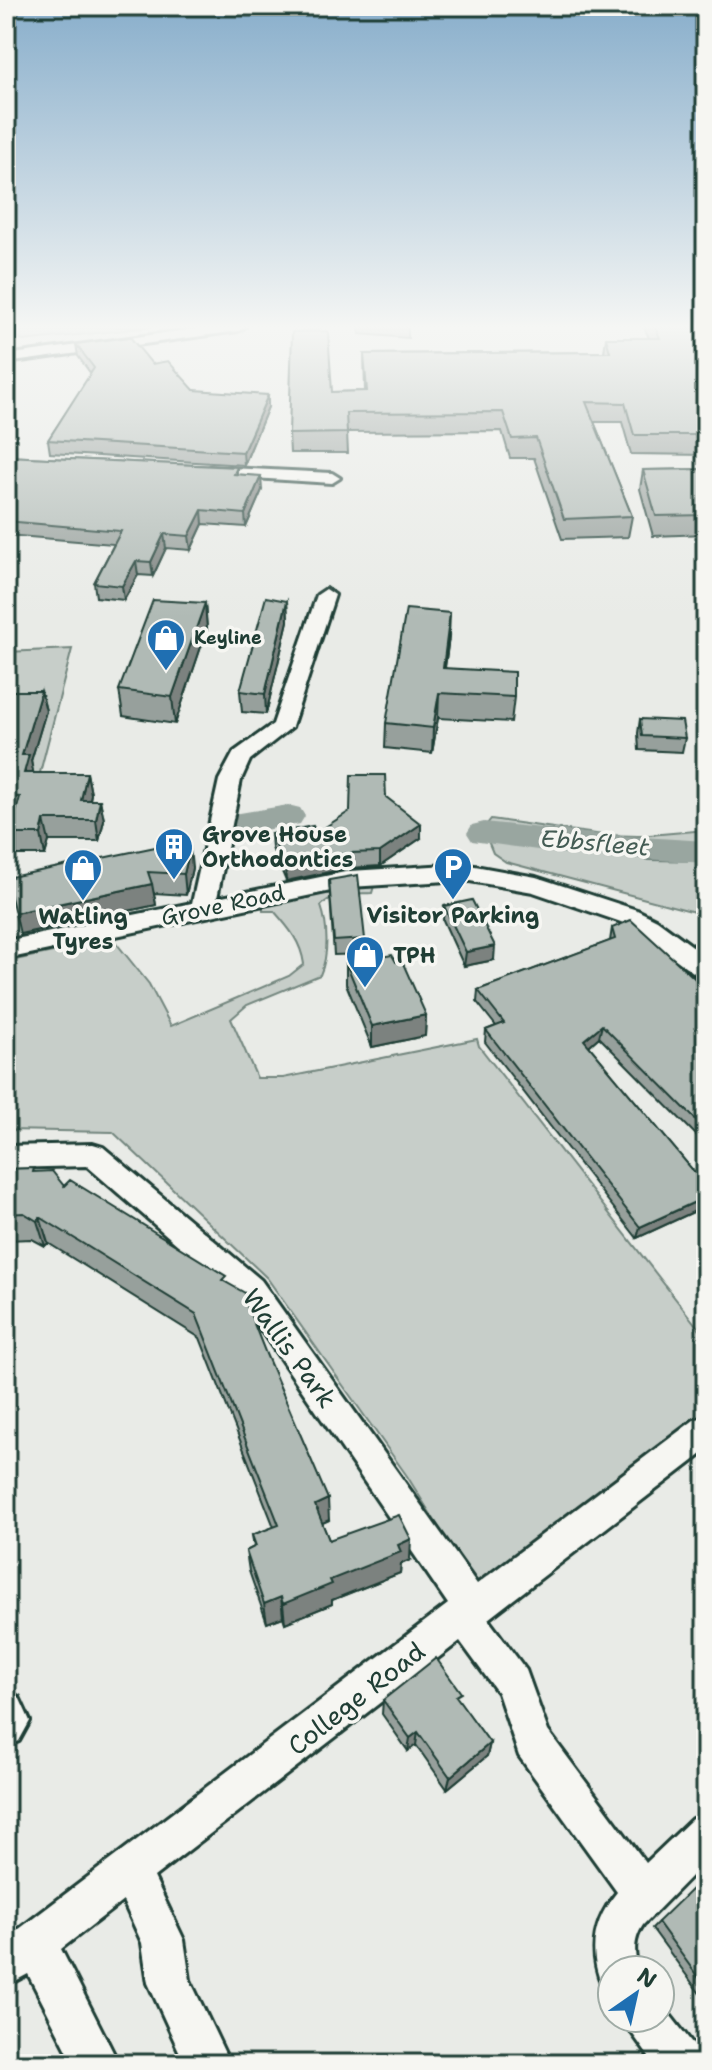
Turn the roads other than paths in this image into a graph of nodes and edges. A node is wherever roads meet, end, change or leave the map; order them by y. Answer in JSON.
{"nodes":[{"id":1,"x":190,"y":471,"type":"edge"},
{"id":2,"x":332,"y":478,"type":"dead end"},
{"id":3,"x":326,"y":595,"type":"dead end"},
{"id":4,"x":203,"y":908,"type":"junction"},
{"id":5,"x":6,"y":950,"type":"edge"},
{"id":6,"x":706,"y":969,"type":"edge"},
{"id":7,"x":6,"y":1157,"type":"edge"},
{"id":8,"x":706,"y":1431,"type":"edge"},
{"id":9,"x":467,"y":1610,"type":"junction"},
{"id":10,"x":6,"y":1710,"type":"edge"},
{"id":11,"x":6,"y":1728,"type":"edge"},
{"id":12,"x":706,"y":1833,"type":"edge"},
{"id":13,"x":130,"y":1872,"type":"junction"},
{"id":14,"x":643,"y":1894,"type":"junction"},
{"id":15,"x":21,"y":1954,"type":"edge"},
{"id":16,"x":613,"y":1954,"type":"edge"},
{"id":17,"x":658,"y":2034,"type":"edge"},
{"id":18,"x":97,"y":2064,"type":"edge"},
{"id":19,"x":208,"y":2064,"type":"edge"},
{"id":20,"x":680,"y":2064,"type":"edge"}],
"edges":[{"from":1,"to":2,"type":"street"},
{"from":3,"to":4,"type":"street"},
{"from":4,"to":5,"type":"street","name":"Grove Road"},
{"from":4,"to":6,"type":"street","name":"Grove Road"},
{"from":7,"to":9,"type":"street","name":"Wallis Park"},
{"from":8,"to":9,"type":"street","name":"College Road"},
{"from":9,"to":13,"type":"street","name":"College Road"},
{"from":9,"to":14,"type":"street","name":"Wallis Park"},
{"from":10,"to":11,"type":"street"},
{"from":12,"to":14,"type":"street"},
{"from":13,"to":15,"type":"street","name":"College Road"},
{"from":13,"to":19,"type":"street"},
{"from":14,"to":16,"type":"street"},
{"from":15,"to":18,"type":"street"},
{"from":17,"to":20,"type":"street"}]}
